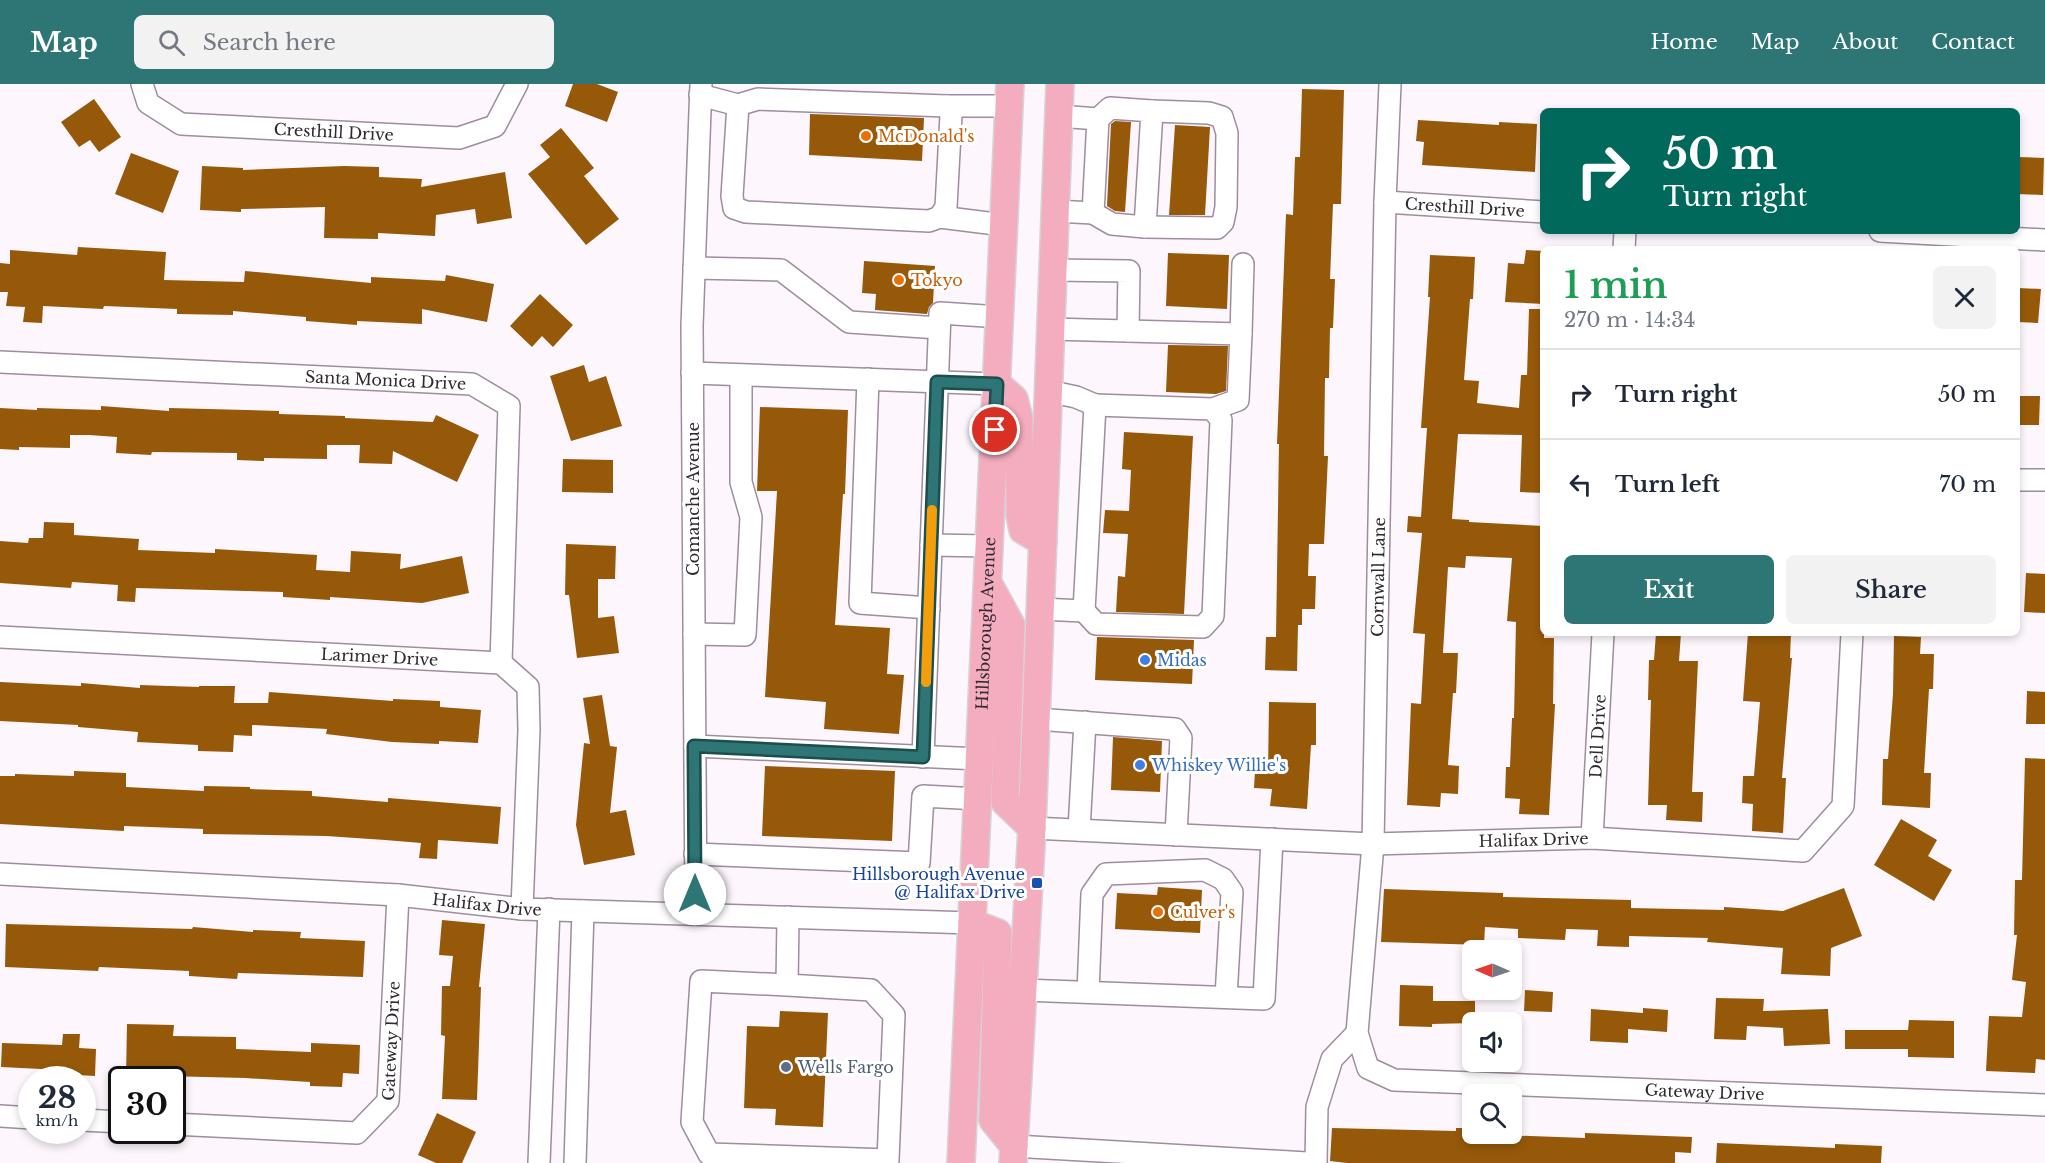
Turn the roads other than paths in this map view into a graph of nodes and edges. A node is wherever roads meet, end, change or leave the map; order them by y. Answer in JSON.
{"nodes":[{"id":1,"x":142,"y":84,"type":"edge"},
{"id":2,"x":517,"y":84,"type":"edge"},
{"id":3,"x":1060,"y":84,"type":"edge"},
{"id":4,"x":1390,"y":84,"type":"edge"},
{"id":5,"x":701,"y":90,"type":"edge"},
{"id":6,"x":1010,"y":95,"type":"edge"},
{"id":7,"x":738,"y":105,"type":"junction"},
{"id":8,"x":948,"y":106,"type":"junction"},
{"id":9,"x":1152,"y":111,"type":"junction"},
{"id":10,"x":1059,"y":117,"type":"junction"},
{"id":11,"x":1098,"y":119,"type":"junction"},
{"id":12,"x":1385,"y":202,"type":"junction"},
{"id":13,"x":1055,"y":211,"type":"junction"},
{"id":14,"x":1540,"y":212,"type":"edge"},
{"id":15,"x":1093,"y":213,"type":"junction"},
{"id":16,"x":940,"y":217,"type":"junction"},
{"id":17,"x":1004,"y":225,"type":"junction"},
{"id":18,"x":1145,"y":227,"type":"junction"},
{"id":19,"x":1935,"y":234,"type":"edge"},
{"id":20,"x":2045,"y":240,"type":"edge"},
{"id":21,"x":1243,"y":264,"type":"dead end"},
{"id":22,"x":694,"y":268,"type":"junction"},
{"id":23,"x":1053,"y":270,"type":"junction"},
{"id":24,"x":1000,"y":317,"type":"junction"},
{"id":25,"x":939,"y":328,"type":"junction"},
{"id":26,"x":1051,"y":329,"type":"junction"},
{"id":27,"x":1128,"y":331,"type":"junction"},
{"id":28,"x":1241,"y":334,"type":"junction"},
{"id":29,"x":0,"y":362,"type":"edge"},
{"id":30,"x":692,"y":373,"type":"junction"},
{"id":31,"x":741,"y":375,"type":"junction"},
{"id":32,"x":868,"y":379,"type":"junction"},
{"id":33,"x":937,"y":382,"type":"junction"},
{"id":34,"x":997,"y":384,"type":"junction"},
{"id":35,"x":1048,"y":392,"type":"junction"},
{"id":36,"x":1095,"y":405,"type":"junction"},
{"id":37,"x":1213,"y":409,"type":"junction"},
{"id":38,"x":2020,"y":480,"type":"edge"},
{"id":39,"x":2045,"y":480,"type":"edge"},
{"id":40,"x":1042,"y":542,"type":"junction"},
{"id":41,"x":931,"y":545,"type":"junction"},
{"id":42,"x":989,"y":546,"type":"junction"},
{"id":43,"x":988,"y":583,"type":"junction"},
{"id":44,"x":929,"y":608,"type":"junction"},
{"id":45,"x":1040,"y":609,"type":"junction"},
{"id":46,"x":1084,"y":611,"type":"junction"},
{"id":47,"x":694,"y":634,"type":"junction"},
{"id":48,"x":1603,"y":636,"type":"edge"},
{"id":49,"x":1852,"y":636,"type":"edge"},
{"id":50,"x":0,"y":637,"type":"edge"},
{"id":51,"x":501,"y":663,"type":"junction"},
{"id":52,"x":1036,"y":719,"type":"junction"},
{"id":53,"x":1084,"y":722,"type":"junction"},
{"id":54,"x":694,"y":746,"type":"junction"},
{"id":55,"x":923,"y":757,"type":"junction"},
{"id":56,"x":980,"y":759,"type":"junction"},
{"id":57,"x":978,"y":799,"type":"junction"},
{"id":58,"x":1032,"y":828,"type":"junction"},
{"id":59,"x":1079,"y":830,"type":"junction"},
{"id":60,"x":1176,"y":835,"type":"junction"},
{"id":61,"x":1592,"y":838,"type":"junction"},
{"id":62,"x":1272,"y":839,"type":"junction"},
{"id":63,"x":1373,"y":844,"type":"junction"},
{"id":64,"x":695,"y":854,"type":"junction"},
{"id":65,"x":0,"y":874,"type":"edge"},
{"id":66,"x":398,"y":895,"type":"junction"},
{"id":67,"x":522,"y":909,"type":"junction"},
{"id":68,"x":549,"y":909,"type":"junction"},
{"id":69,"x":583,"y":911,"type":"junction"},
{"id":70,"x":696,"y":914,"type":"junction"},
{"id":71,"x":788,"y":917,"type":"junction"},
{"id":72,"x":972,"y":923,"type":"junction"},
{"id":73,"x":786,"y":985,"type":"junction"},
{"id":74,"x":1023,"y":990,"type":"junction"},
{"id":75,"x":1088,"y":992,"type":"junction"},
{"id":76,"x":1226,"y":997,"type":"junction"},
{"id":77,"x":1357,"y":1034,"type":"junction"},
{"id":78,"x":1368,"y":1068,"type":"joint"},
{"id":79,"x":2045,"y":1105,"type":"edge"},
{"id":80,"x":0,"y":1116,"type":"edge"},
{"id":81,"x":18,"y":1117,"type":"edge"},
{"id":82,"x":186,"y":1125,"type":"edge"},
{"id":83,"x":1014,"y":1154,"type":"edge"},
{"id":84,"x":888,"y":1161,"type":"edge"},
{"id":85,"x":539,"y":1163,"type":"edge"},
{"id":86,"x":575,"y":1163,"type":"edge"},
{"id":87,"x":961,"y":1163,"type":"edge"},
{"id":88,"x":1307,"y":1163,"type":"edge"},
{"id":89,"x":1316,"y":1163,"type":"edge"}],
"edges":[{"from":1,"to":2,"type":"street","name":"Cresthill Drive"},
{"from":3,"to":10,"type":"main road"},
{"from":4,"to":12,"type":"street","name":"Cornwall Lane"},
{"from":5,"to":7,"type":"street"},
{"from":5,"to":22,"type":"street","name":"Comanche Avenue"},
{"from":6,"to":8,"type":"street"},
{"from":6,"to":17,"type":"main road","name":"Hillsborough Avenue"},
{"from":7,"to":8,"type":"street"},
{"from":7,"to":16,"type":"street"},
{"from":8,"to":16,"type":"street"},
{"from":9,"to":11,"type":"street"},
{"from":9,"to":18,"type":"street"},
{"from":9,"to":18,"type":"street"},
{"from":10,"to":11,"type":"street"},
{"from":10,"to":13,"type":"main road"},
{"from":11,"to":15,"type":"street"},
{"from":12,"to":14,"type":"street","name":"Cresthill Drive"},
{"from":12,"to":63,"type":"street","name":"Cornwall Lane"},
{"from":13,"to":15,"type":"street"},
{"from":13,"to":23,"type":"main road"},
{"from":15,"to":18,"type":"street"},
{"from":16,"to":17,"type":"street"},
{"from":17,"to":24,"type":"main road","name":"Hillsborough Avenue"},
{"from":19,"to":20,"type":"street"},
{"from":21,"to":28,"type":"street"},
{"from":22,"to":25,"type":"street"},
{"from":22,"to":30,"type":"street","name":"Comanche Avenue"},
{"from":23,"to":26,"type":"main road"},
{"from":23,"to":27,"type":"street"},
{"from":24,"to":25,"type":"street"},
{"from":24,"to":34,"type":"main road","name":"Hillsborough Avenue"},
{"from":25,"to":33,"type":"street"},
{"from":26,"to":27,"type":"street"},
{"from":26,"to":35,"type":"main road"},
{"from":27,"to":28,"type":"street"},
{"from":28,"to":37,"type":"street"},
{"from":29,"to":51,"type":"street","name":"Santa Monica Drive"},
{"from":30,"to":31,"type":"street"},
{"from":30,"to":47,"type":"street","name":"Comanche Avenue"},
{"from":31,"to":32,"type":"street"},
{"from":31,"to":47,"type":"street"},
{"from":32,"to":33,"type":"street"},
{"from":32,"to":44,"type":"street"},
{"from":33,"to":34,"type":"street"},
{"from":33,"to":41,"type":"street"},
{"from":34,"to":40,"type":"main road"},
{"from":34,"to":42,"type":"main road","name":"Hillsborough Avenue"},
{"from":35,"to":36,"type":"street"},
{"from":35,"to":40,"type":"main road"},
{"from":36,"to":37,"type":"street"},
{"from":36,"to":46,"type":"street"},
{"from":37,"to":46,"type":"street"},
{"from":38,"to":39,"type":"street"},
{"from":40,"to":45,"type":"main road"},
{"from":41,"to":42,"type":"street"},
{"from":41,"to":44,"type":"street"},
{"from":42,"to":43,"type":"main road","name":"Hillsborough Avenue"},
{"from":43,"to":56,"type":"main road","name":"Hillsborough Avenue"},
{"from":43,"to":58,"type":"main road"},
{"from":44,"to":55,"type":"street"},
{"from":45,"to":46,"type":"street"},
{"from":45,"to":52,"type":"main road"},
{"from":47,"to":54,"type":"street","name":"Comanche Avenue"},
{"from":48,"to":61,"type":"street","name":"Dell Drive"},
{"from":49,"to":61,"type":"street","name":"Halifax Drive"},
{"from":50,"to":51,"type":"street","name":"Larimer Drive"},
{"from":51,"to":67,"type":"street"},
{"from":52,"to":53,"type":"street"},
{"from":52,"to":58,"type":"main road"},
{"from":53,"to":59,"type":"street"},
{"from":53,"to":60,"type":"street"},
{"from":54,"to":55,"type":"street"},
{"from":54,"to":64,"type":"street","name":"Comanche Avenue"},
{"from":55,"to":56,"type":"street"},
{"from":56,"to":57,"type":"main road","name":"Hillsborough Avenue"},
{"from":57,"to":64,"type":"street"},
{"from":57,"to":72,"type":"main road","name":"Hillsborough Avenue"},
{"from":58,"to":59,"type":"street","name":"Halifax Drive"},
{"from":58,"to":74,"type":"main road"},
{"from":59,"to":60,"type":"street","name":"Halifax Drive"},
{"from":60,"to":62,"type":"street","name":"Halifax Drive"},
{"from":61,"to":63,"type":"street","name":"Halifax Drive"},
{"from":62,"to":63,"type":"street","name":"Halifax Drive"},
{"from":62,"to":76,"type":"street"},
{"from":63,"to":77,"type":"street","name":"Cornwall Lane"},
{"from":64,"to":70,"type":"street","name":"Comanche Avenue"},
{"from":65,"to":66,"type":"street","name":"Halifax Drive"},
{"from":66,"to":67,"type":"street","name":"Halifax Drive"},
{"from":66,"to":82,"type":"street","name":"Gateway Drive"},
{"from":67,"to":68,"type":"street","name":"Halifax Drive"},
{"from":68,"to":69,"type":"street","name":"Halifax Drive"},
{"from":68,"to":85,"type":"street"},
{"from":69,"to":70,"type":"street","name":"Halifax Drive"},
{"from":69,"to":86,"type":"street"},
{"from":70,"to":71,"type":"street","name":"Halifax Drive"},
{"from":71,"to":72,"type":"street","name":"Halifax Drive"},
{"from":71,"to":73,"type":"street"},
{"from":72,"to":83,"type":"main road"},
{"from":72,"to":87,"type":"main road","name":"Hillsborough Avenue"},
{"from":73,"to":84,"type":"street"},
{"from":73,"to":84,"type":"street"},
{"from":74,"to":75,"type":"street"},
{"from":74,"to":83,"type":"main road"},
{"from":75,"to":76,"type":"street"},
{"from":75,"to":76,"type":"street"},
{"from":77,"to":78,"type":"street","name":"Cornwall Lane"},
{"from":77,"to":89,"type":"street"},
{"from":78,"to":79,"type":"street","name":"Gateway Drive"},
{"from":80,"to":81,"type":"street"},
{"from":83,"to":88,"type":"street"}]}
